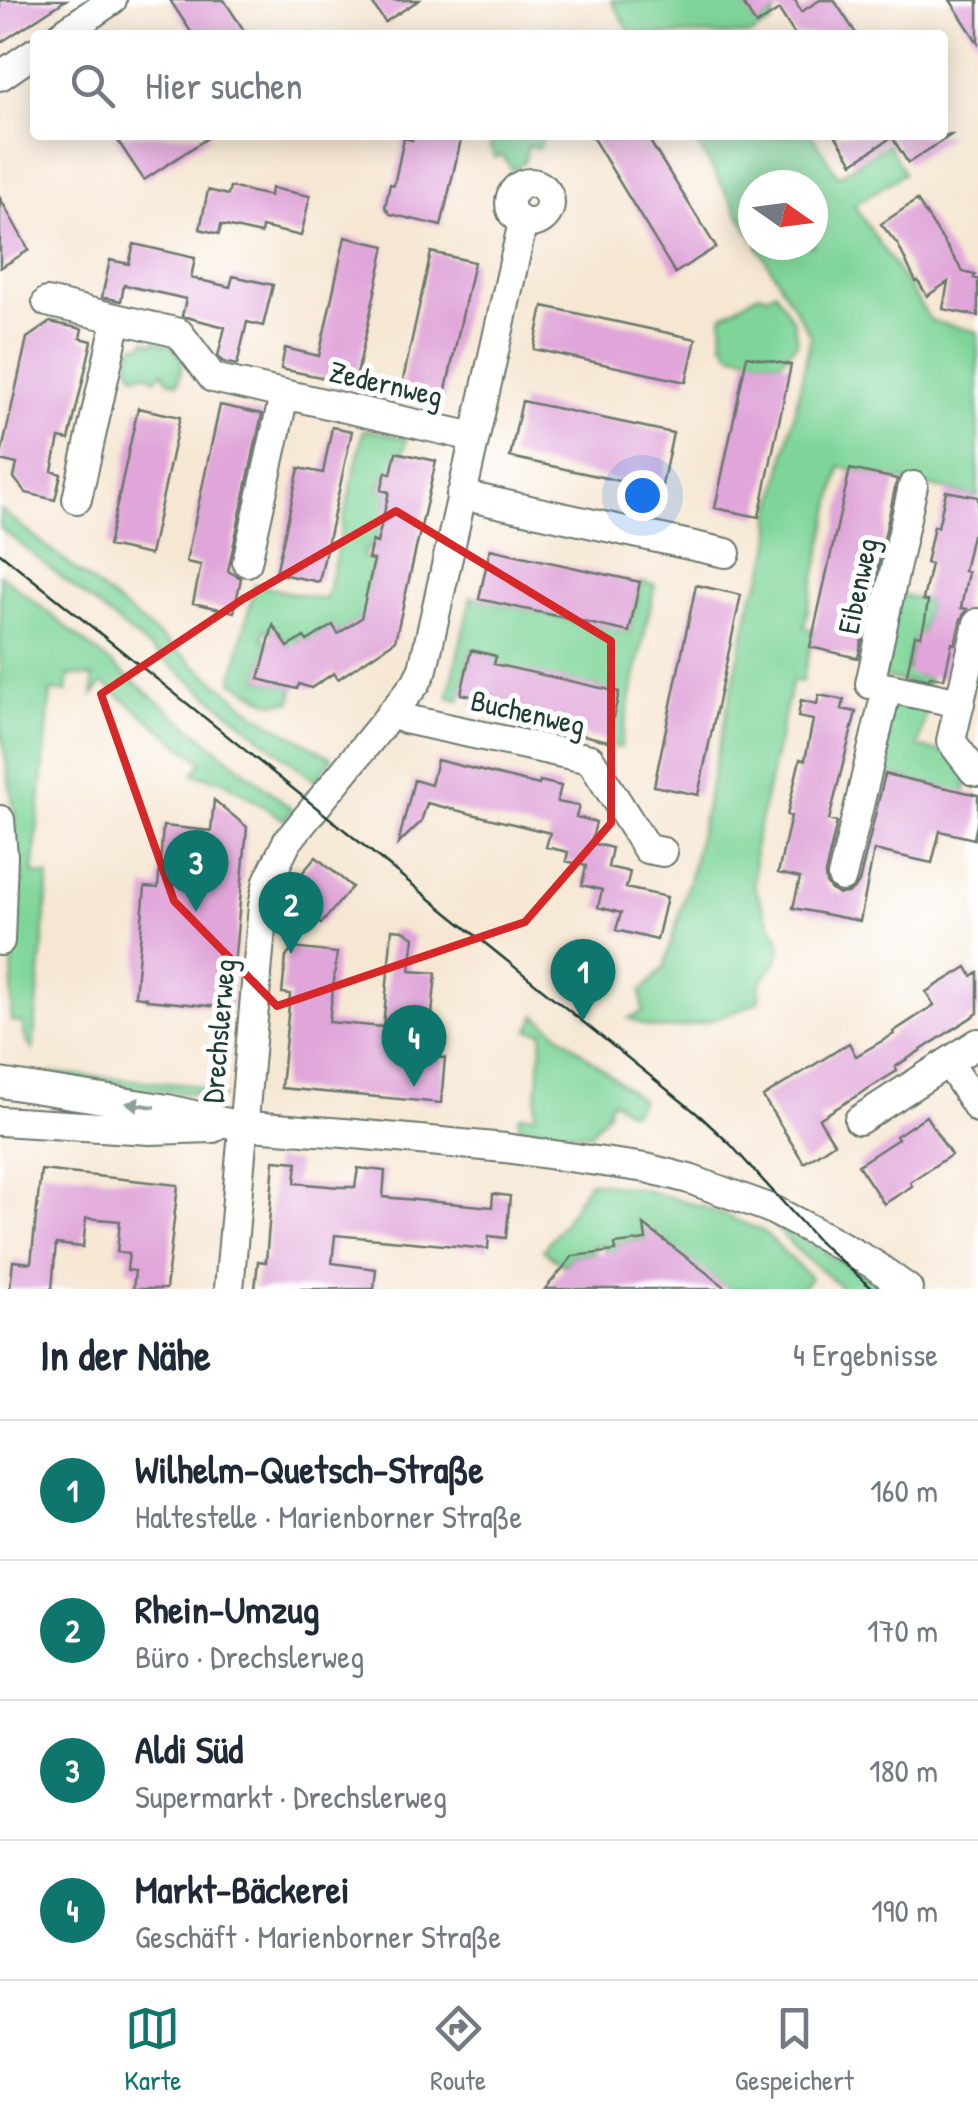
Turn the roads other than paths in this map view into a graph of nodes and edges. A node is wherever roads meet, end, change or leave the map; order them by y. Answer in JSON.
{"nodes":[{"id":1,"x":112,"y":0,"type":"edge"},
{"id":2,"x":67,"y":30,"type":"edge"},
{"id":3,"x":30,"y":55,"type":"edge"},
{"id":4,"x":0,"y":76,"type":"edge"},
{"id":5,"x":523,"y":222,"type":"dead end"},
{"id":6,"x":48,"y":302,"type":"dead end"},
{"id":7,"x":118,"y":319,"type":"junction"},
{"id":8,"x":284,"y":395,"type":"junction"},
{"id":9,"x":474,"y":437,"type":"junction"},
{"id":10,"x":913,"y":486,"type":"dead end"},
{"id":11,"x":461,"y":496,"type":"junction"},
{"id":12,"x":78,"y":500,"type":"dead end"},
{"id":13,"x":726,"y":553,"type":"dead end"},
{"id":14,"x":246,"y":562,"type":"dead end"},
{"id":15,"x":978,"y":623,"type":"edge"},
{"id":16,"x":972,"y":674,"type":"edge"},
{"id":17,"x":887,"y":688,"type":"junction"},
{"id":18,"x":960,"y":703,"type":"junction"},
{"id":19,"x":391,"y":713,"type":"junction"},
{"id":20,"x":978,"y":772,"type":"edge"},
{"id":21,"x":0,"y":820,"type":"edge"},
{"id":22,"x":662,"y":852,"type":"dead end"},
{"id":23,"x":842,"y":876,"type":"dead end"},
{"id":24,"x":0,"y":940,"type":"edge"},
{"id":25,"x":978,"y":1044,"type":"edge"},
{"id":26,"x":949,"y":1062,"type":"junction"},
{"id":27,"x":0,"y":1083,"type":"edge"},
{"id":28,"x":978,"y":1108,"type":"edge"},
{"id":29,"x":859,"y":1120,"type":"dead end"},
{"id":30,"x":0,"y":1121,"type":"edge"},
{"id":31,"x":240,"y":1126,"type":"junction"},
{"id":32,"x":229,"y":1289,"type":"edge"},
{"id":33,"x":908,"y":1289,"type":"edge"}],
"edges":[{"from":1,"to":2,"type":"street"},
{"from":3,"to":4,"type":"street"},
{"from":5,"to":9,"type":"street"},
{"from":6,"to":7,"type":"street","name":"Zedernweg"},
{"from":7,"to":8,"type":"street","name":"Zedernweg"},
{"from":7,"to":12,"type":"street"},
{"from":8,"to":9,"type":"street","name":"Zedernweg"},
{"from":8,"to":14,"type":"street","name":"Zedernweg"},
{"from":9,"to":11,"type":"street"},
{"from":10,"to":17,"type":"street","name":"Eibenweg"},
{"from":11,"to":13,"type":"street"},
{"from":11,"to":19,"type":"street"},
{"from":15,"to":16,"type":"street"},
{"from":16,"to":18,"type":"street"},
{"from":17,"to":18,"type":"street"},
{"from":17,"to":23,"type":"street","name":"Eibenweg"},
{"from":18,"to":20,"type":"street"},
{"from":19,"to":22,"type":"street","name":"Buchenweg"},
{"from":19,"to":31,"type":"street","name":"Drechslerweg"},
{"from":21,"to":24,"type":"street"},
{"from":25,"to":26,"type":"street"},
{"from":26,"to":28,"type":"street"},
{"from":26,"to":29,"type":"street"},
{"from":31,"to":27,"type":"street","one_way":true},
{"from":30,"to":31,"type":"street"},
{"from":31,"to":32,"type":"street","name":"Drechslerweg"},
{"from":31,"to":33,"type":"street"}]}
